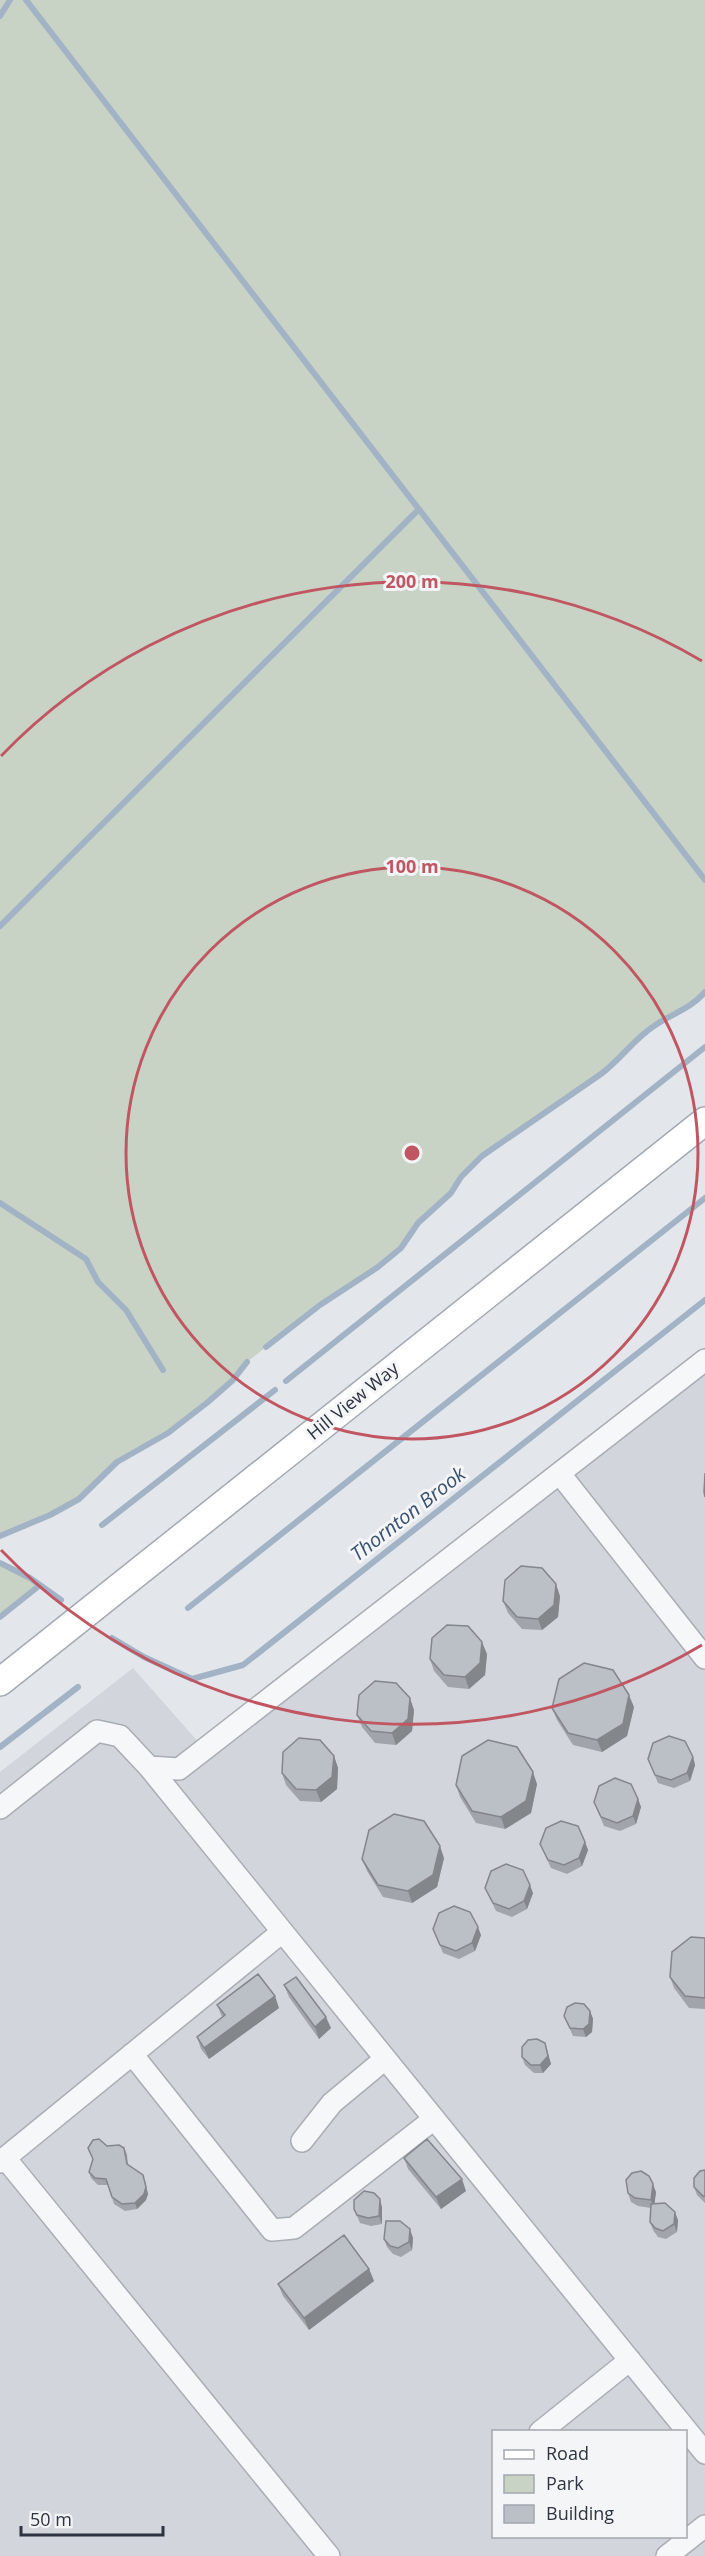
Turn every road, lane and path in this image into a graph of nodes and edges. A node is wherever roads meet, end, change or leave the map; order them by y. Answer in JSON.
{"nodes":[{"id":1,"x":705,"y":1121,"type":"edge"},
{"id":2,"x":705,"y":1360,"type":"edge"},
{"id":3,"x":560,"y":1474,"type":"junction"},
{"id":4,"x":705,"y":1658,"type":"edge"},
{"id":5,"x":0,"y":1682,"type":"edge"},
{"id":6,"x":149,"y":1767,"type":"junction"},
{"id":7,"x":0,"y":1808,"type":"edge"},
{"id":8,"x":282,"y":1932,"type":"junction"},
{"id":9,"x":132,"y":2054,"type":"junction"},
{"id":10,"x":385,"y":2059,"type":"junction"},
{"id":11,"x":434,"y":2119,"type":"junction"},
{"id":12,"x":302,"y":2141,"type":"dead end"},
{"id":13,"x":3,"y":2160,"type":"edge"},
{"id":14,"x":630,"y":2360,"type":"junction"},
{"id":15,"x":542,"y":2430,"type":"edge"},
{"id":16,"x":686,"y":2430,"type":"edge"},
{"id":17,"x":687,"y":2431,"type":"edge"},
{"id":18,"x":705,"y":2453,"type":"edge"},
{"id":19,"x":705,"y":2526,"type":"edge"},
{"id":20,"x":329,"y":2556,"type":"edge"},
{"id":21,"x":667,"y":2556,"type":"edge"}],
"edges":[{"from":1,"to":5,"type":"main road","name":"Hill View Way"},
{"from":2,"to":3,"type":"lane"},
{"from":3,"to":4,"type":"lane"},
{"from":3,"to":6,"type":"lane"},
{"from":6,"to":7,"type":"lane"},
{"from":6,"to":8,"type":"lane"},
{"from":8,"to":9,"type":"lane"},
{"from":8,"to":10,"type":"lane"},
{"from":9,"to":11,"type":"lane"},
{"from":9,"to":13,"type":"lane"},
{"from":10,"to":11,"type":"lane"},
{"from":10,"to":12,"type":"lane"},
{"from":11,"to":14,"type":"lane"},
{"from":13,"to":20,"type":"lane"},
{"from":14,"to":15,"type":"lane"},
{"from":14,"to":16,"type":"lane"},
{"from":17,"to":18,"type":"lane"},
{"from":19,"to":21,"type":"lane"}]}
